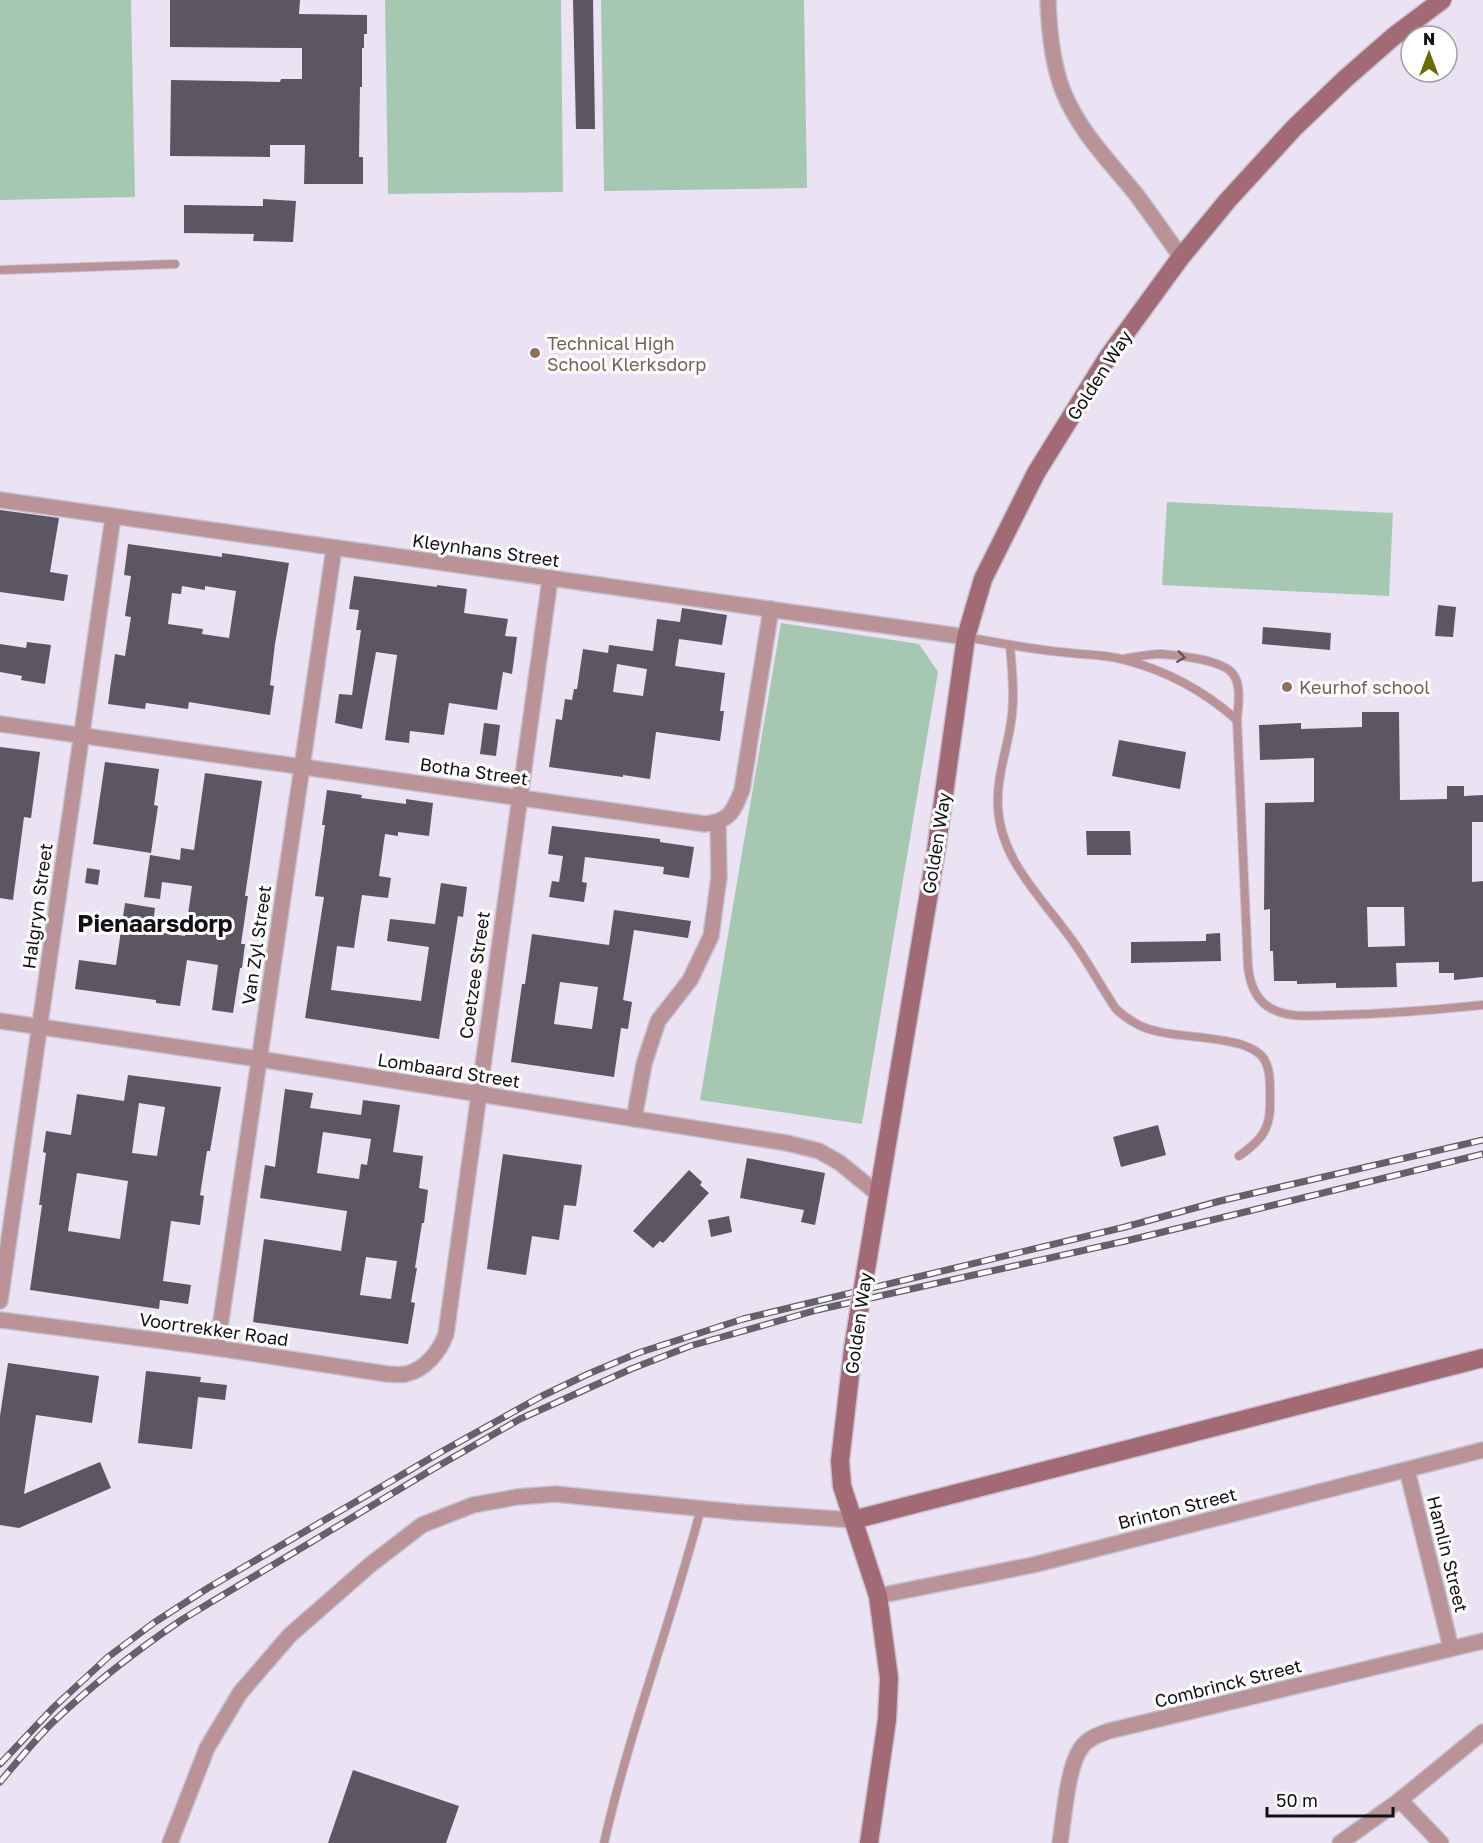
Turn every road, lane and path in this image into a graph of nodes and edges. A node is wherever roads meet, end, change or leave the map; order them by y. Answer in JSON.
{"nodes":[{"id":1,"x":1048,"y":0,"type":"edge"},
{"id":2,"x":1442,"y":0,"type":"edge"},
{"id":3,"x":1181,"y":257,"type":"junction"},
{"id":4,"x":175,"y":264,"type":"dead end"},
{"id":5,"x":0,"y":270,"type":"edge"},
{"id":6,"x":0,"y":500,"type":"edge"},
{"id":7,"x":113,"y":516,"type":"junction"},
{"id":8,"x":334,"y":548,"type":"junction"},
{"id":9,"x":550,"y":579,"type":"junction"},
{"id":10,"x":771,"y":609,"type":"junction"},
{"id":11,"x":966,"y":638,"type":"junction"},
{"id":12,"x":1010,"y":645,"type":"junction"},
{"id":13,"x":1124,"y":659,"type":"junction"},
{"id":14,"x":1237,"y":720,"type":"junction"},
{"id":15,"x":0,"y":724,"type":"edge"},
{"id":16,"x":81,"y":736,"type":"junction"},
{"id":17,"x":302,"y":766,"type":"junction"},
{"id":18,"x":519,"y":797,"type":"junction"},
{"id":19,"x":718,"y":823,"type":"junction"},
{"id":20,"x":1483,"y":1005,"type":"edge"},
{"id":21,"x":0,"y":1021,"type":"edge"},
{"id":22,"x":39,"y":1027,"type":"junction"},
{"id":23,"x":259,"y":1059,"type":"junction"},
{"id":24,"x":477,"y":1094,"type":"junction"},
{"id":25,"x":634,"y":1119,"type":"junction"},
{"id":26,"x":1239,"y":1156,"type":"dead end"},
{"id":27,"x":878,"y":1194,"type":"junction"},
{"id":28,"x":0,"y":1301,"type":"edge"},
{"id":29,"x":0,"y":1320,"type":"edge"},
{"id":30,"x":217,"y":1348,"type":"junction"},
{"id":31,"x":1483,"y":1358,"type":"edge"},
{"id":32,"x":420,"y":1367,"type":"joint"},
{"id":33,"x":1483,"y":1450,"type":"edge"},
{"id":34,"x":1407,"y":1470,"type":"junction"},
{"id":35,"x":701,"y":1508,"type":"junction"},
{"id":36,"x":853,"y":1520,"type":"junction"},
{"id":37,"x":878,"y":1596,"type":"junction"},
{"id":38,"x":1483,"y":1641,"type":"edge"},
{"id":39,"x":1450,"y":1648,"type":"junction"},
{"id":40,"x":1483,"y":1732,"type":"edge"},
{"id":41,"x":1400,"y":1800,"type":"junction"},
{"id":42,"x":170,"y":1843,"type":"edge"},
{"id":43,"x":604,"y":1843,"type":"edge"},
{"id":44,"x":869,"y":1843,"type":"edge"},
{"id":45,"x":1060,"y":1843,"type":"edge"},
{"id":46,"x":1340,"y":1843,"type":"edge"},
{"id":47,"x":1441,"y":1843,"type":"edge"}],
"edges":[{"from":1,"to":3,"type":"street"},
{"from":2,"to":3,"type":"street","name":"Golden Way"},
{"from":3,"to":11,"type":"street","name":"Golden Way"},
{"from":4,"to":5,"type":"lane"},
{"from":6,"to":7,"type":"street","name":"Kleynhans Street"},
{"from":7,"to":8,"type":"street","name":"Kleynhans Street"},
{"from":7,"to":16,"type":"street","name":"Halgryn Street"},
{"from":8,"to":9,"type":"street","name":"Kleynhans Street"},
{"from":8,"to":17,"type":"street","name":"Van Zyl Street"},
{"from":9,"to":10,"type":"street","name":"Kleynhans Street"},
{"from":9,"to":18,"type":"street","name":"Coetzee Street"},
{"from":10,"to":11,"type":"street","name":"Kleynhans Street"},
{"from":10,"to":19,"type":"street"},
{"from":11,"to":12,"type":"lane"},
{"from":11,"to":27,"type":"street","name":"Golden Way"},
{"from":12,"to":13,"type":"lane"},
{"from":12,"to":26,"type":"lane"},
{"from":13,"to":14,"type":"lane"},
{"from":13,"to":14,"type":"lane","one_way":true},
{"from":14,"to":20,"type":"lane"},
{"from":15,"to":16,"type":"street","name":"Botha Street"},
{"from":16,"to":17,"type":"street","name":"Botha Street"},
{"from":16,"to":22,"type":"street","name":"Halgryn Street"},
{"from":17,"to":18,"type":"street","name":"Botha Street"},
{"from":17,"to":23,"type":"street","name":"Van Zyl Street"},
{"from":18,"to":19,"type":"street","name":"Botha Street"},
{"from":18,"to":24,"type":"street","name":"Coetzee Street"},
{"from":19,"to":25,"type":"street"},
{"from":21,"to":22,"type":"street","name":"Lombaard Street"},
{"from":22,"to":23,"type":"street","name":"Lombaard Street"},
{"from":22,"to":28,"type":"street","name":"Halgryn Street"},
{"from":23,"to":24,"type":"street","name":"Lombaard Street"},
{"from":23,"to":30,"type":"street","name":"Van Zyl Street"},
{"from":24,"to":25,"type":"street","name":"Lombaard Street"},
{"from":24,"to":32,"type":"street","name":"Coetzee Street"},
{"from":25,"to":27,"type":"street","name":"Lombaard Street"},
{"from":27,"to":36,"type":"street","name":"Golden Way","bridge":true},
{"from":29,"to":30,"type":"street","name":"Voortrekker Road"},
{"from":30,"to":32,"type":"street","name":"Voortrekker Road"},
{"from":31,"to":36,"type":"street"},
{"from":33,"to":34,"type":"street","name":"Brinton Street"},
{"from":34,"to":37,"type":"street","name":"Brinton Street"},
{"from":34,"to":39,"type":"street","name":"Hamlin Street"},
{"from":35,"to":36,"type":"street"},
{"from":35,"to":42,"type":"street"},
{"from":35,"to":43,"type":"lane"},
{"from":36,"to":37,"type":"street","name":"Golden Way"},
{"from":37,"to":44,"type":"street","name":"Golden Way"},
{"from":38,"to":39,"type":"street","name":"Combrinck Street"},
{"from":39,"to":45,"type":"street","name":"Combrinck Street"},
{"from":40,"to":41,"type":"street"},
{"from":41,"to":46,"type":"street"},
{"from":41,"to":47,"type":"street"}]}
